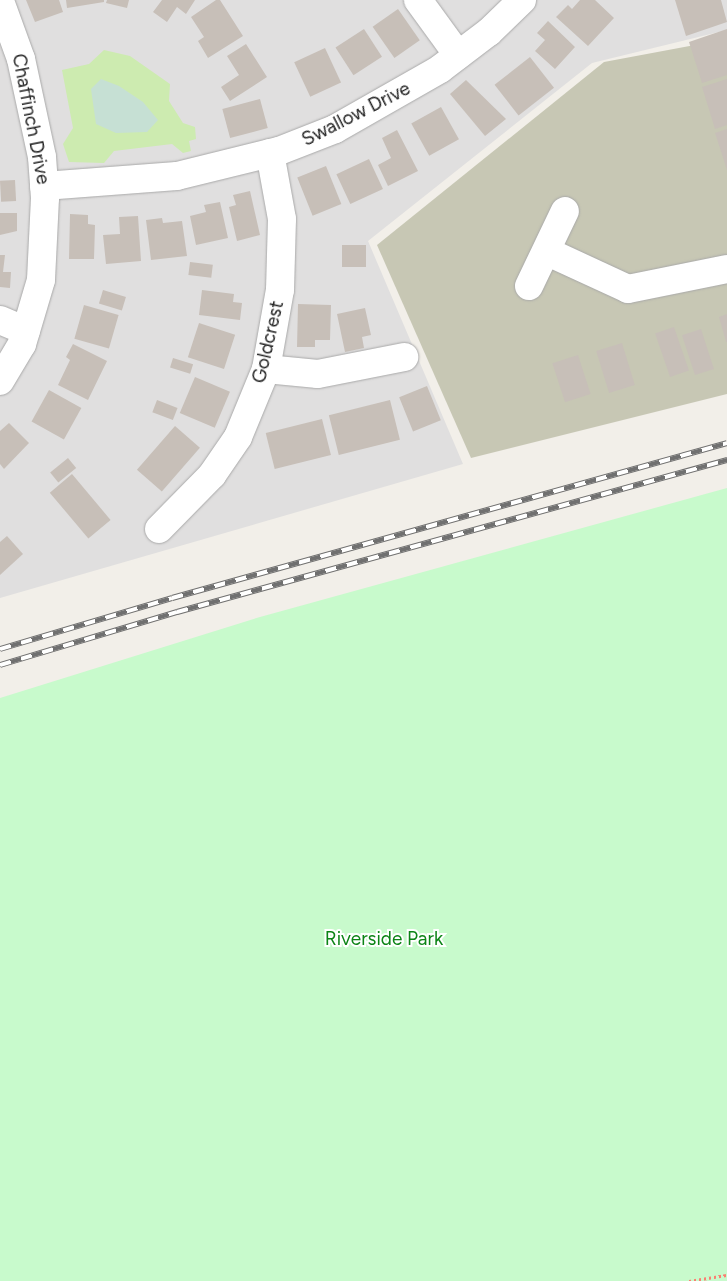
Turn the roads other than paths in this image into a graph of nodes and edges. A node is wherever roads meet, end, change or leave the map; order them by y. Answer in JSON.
{"nodes":[{"id":1,"x":418,"y":0,"type":"edge"},
{"id":2,"x":522,"y":0,"type":"edge"},
{"id":3,"x":0,"y":2,"type":"edge"},
{"id":4,"x":458,"y":55,"type":"junction"},
{"id":5,"x":270,"y":154,"type":"junction"},
{"id":6,"x":44,"y":186,"type":"junction"},
{"id":7,"x":566,"y":211,"type":"dead end"},
{"id":8,"x":548,"y":252,"type":"junction"},
{"id":9,"x":727,"y":269,"type":"edge"},
{"id":10,"x":530,"y":286,"type":"dead end"},
{"id":11,"x":0,"y":320,"type":"edge"},
{"id":12,"x":26,"y":331,"type":"junction"},
{"id":13,"x":404,"y":357,"type":"dead end"},
{"id":14,"x":266,"y":369,"type":"junction"},
{"id":15,"x":0,"y":382,"type":"edge"},
{"id":16,"x":159,"y":529,"type":"dead end"}],
"edges":[{"from":1,"to":4,"type":"street"},
{"from":2,"to":4,"type":"street","name":"Swallow Drive"},
{"from":3,"to":6,"type":"street","name":"Chaffinch Drive"},
{"from":4,"to":5,"type":"street","name":"Swallow Drive"},
{"from":5,"to":6,"type":"street","name":"Swallow Drive"},
{"from":5,"to":14,"type":"street","name":"Goldcrest"},
{"from":6,"to":12,"type":"street","name":"Chaffinch Drive"},
{"from":7,"to":8,"type":"street"},
{"from":8,"to":9,"type":"street"},
{"from":8,"to":10,"type":"street"},
{"from":11,"to":12,"type":"street"},
{"from":12,"to":15,"type":"street","name":"Chaffinch Drive"},
{"from":13,"to":14,"type":"street"},
{"from":14,"to":16,"type":"street","name":"Goldcrest"}]}
